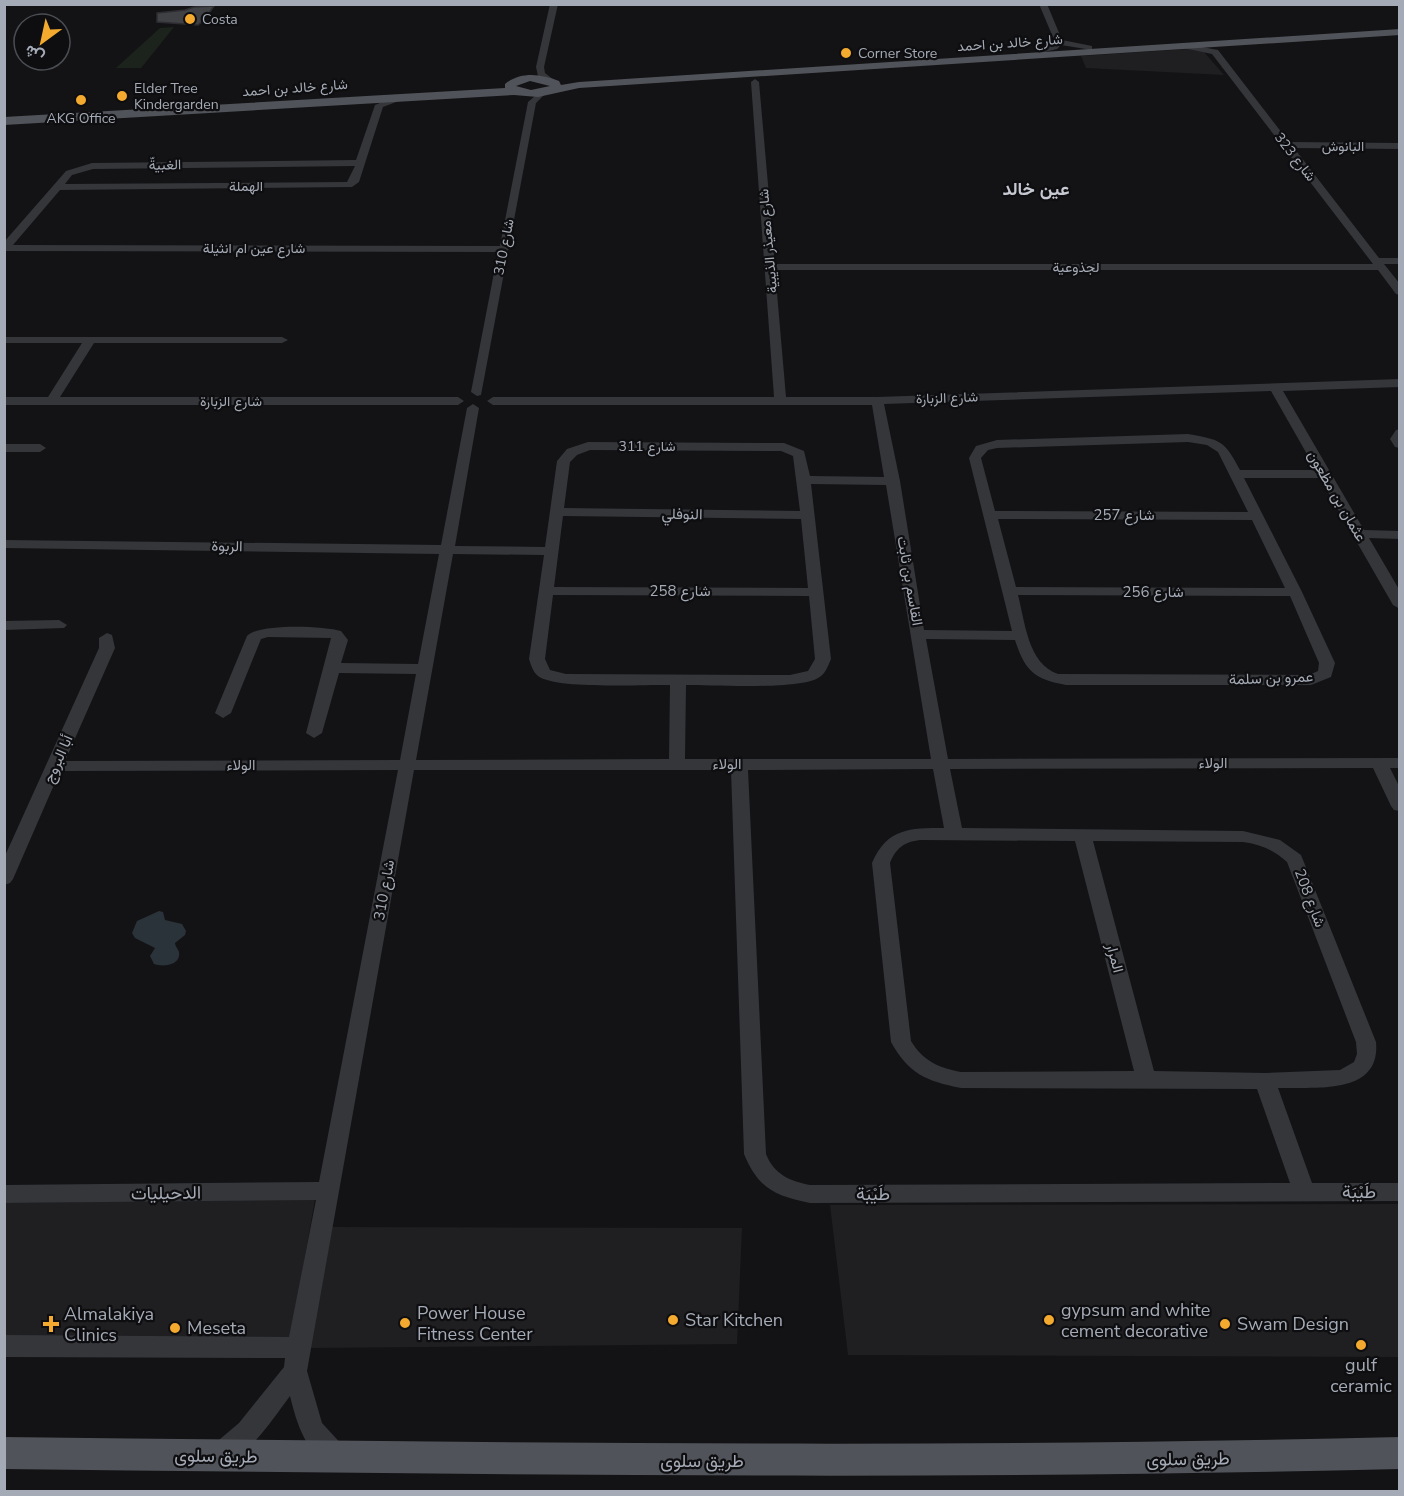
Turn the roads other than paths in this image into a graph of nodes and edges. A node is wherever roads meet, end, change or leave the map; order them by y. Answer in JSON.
{"nodes":[{"id":1,"x":554,"y":4,"type":"edge"},
{"id":2,"x":1043,"y":4,"type":"edge"},
{"id":3,"x":1400,"y":30,"type":"edge"},
{"id":4,"x":1059,"y":42,"type":"junction"},
{"id":5,"x":1089,"y":48,"type":"junction"},
{"id":6,"x":1219,"y":48,"type":"junction"},
{"id":7,"x":1043,"y":51,"type":"junction"},
{"id":8,"x":540,"y":67,"type":"junction"},
{"id":9,"x":767,"y":73,"type":"junction"},
{"id":10,"x":736,"y":75,"type":"junction"},
{"id":11,"x":754,"y":82,"type":"junction"},
{"id":12,"x":516,"y":86,"type":"junction"},
{"id":13,"x":549,"y":86,"type":"junction"},
{"id":14,"x":401,"y":97,"type":"junction"},
{"id":15,"x":359,"y":100,"type":"junction"},
{"id":16,"x":532,"y":102,"type":"junction"},
{"id":17,"x":379,"y":105,"type":"junction"},
{"id":18,"x":4,"y":115,"type":"edge"},
{"id":19,"x":4,"y":121,"type":"edge"},
{"id":20,"x":1286,"y":146,"type":"junction"},
{"id":21,"x":1395,"y":146,"type":"edge"},
{"id":22,"x":1400,"y":156,"type":"edge"},
{"id":23,"x":360,"y":164,"type":"junction"},
{"id":24,"x":57,"y":186,"type":"junction"},
{"id":25,"x":5,"y":248,"type":"edge"},
{"id":26,"x":504,"y":249,"type":"junction"},
{"id":27,"x":1400,"y":261,"type":"edge"},
{"id":28,"x":1378,"y":264,"type":"junction"},
{"id":29,"x":771,"y":267,"type":"junction"},
{"id":30,"x":1400,"y":292,"type":"edge"},
{"id":31,"x":4,"y":340,"type":"edge"},
{"id":32,"x":90,"y":340,"type":"junction"},
{"id":33,"x":282,"y":340,"type":"dead end"},
{"id":34,"x":1400,"y":383,"type":"edge"},
{"id":35,"x":1275,"y":388,"type":"junction"},
{"id":36,"x":4,"y":400,"type":"edge"},
{"id":37,"x":52,"y":400,"type":"junction"},
{"id":38,"x":469,"y":400,"type":"junction"},
{"id":39,"x":877,"y":400,"type":"junction"},
{"id":40,"x":780,"y":401,"type":"junction"},
{"id":41,"x":1400,"y":433,"type":"edge"},
{"id":42,"x":1400,"y":444,"type":"edge"},
{"id":43,"x":4,"y":448,"type":"edge"},
{"id":44,"x":40,"y":448,"type":"dead end"},
{"id":45,"x":1236,"y":474,"type":"junction"},
{"id":46,"x":1324,"y":474,"type":"junction"},
{"id":47,"x":804,"y":480,"type":"junction"},
{"id":48,"x":893,"y":481,"type":"junction"},
{"id":49,"x":556,"y":512,"type":"junction"},
{"id":50,"x":807,"y":515,"type":"junction"},
{"id":51,"x":991,"y":515,"type":"junction"},
{"id":52,"x":1257,"y":516,"type":"junction"},
{"id":53,"x":1359,"y":534,"type":"junction"},
{"id":54,"x":1400,"y":536,"type":"edge"},
{"id":55,"x":4,"y":544,"type":"edge"},
{"id":56,"x":449,"y":550,"type":"junction"},
{"id":57,"x":551,"y":551,"type":"junction"},
{"id":58,"x":546,"y":591,"type":"junction"},
{"id":59,"x":1011,"y":591,"type":"junction"},
{"id":60,"x":814,"y":592,"type":"junction"},
{"id":61,"x":1295,"y":592,"type":"junction"},
{"id":62,"x":1400,"y":605,"type":"edge"},
{"id":63,"x":59,"y":625,"type":"dead end"},
{"id":64,"x":4,"y":626,"type":"edge"},
{"id":65,"x":919,"y":634,"type":"junction"},
{"id":66,"x":1021,"y":636,"type":"junction"},
{"id":67,"x":107,"y":638,"type":"dead end"},
{"id":68,"x":333,"y":669,"type":"junction"},
{"id":69,"x":425,"y":669,"type":"junction"},
{"id":70,"x":678,"y":680,"type":"junction"},
{"id":71,"x":223,"y":713,"type":"dead end"},
{"id":72,"x":315,"y":733,"type":"dead end"},
{"id":73,"x":939,"y":763,"type":"junction"},
{"id":74,"x":1379,"y":763,"type":"junction"},
{"id":75,"x":1400,"y":763,"type":"edge"},
{"id":76,"x":407,"y":764,"type":"junction"},
{"id":77,"x":677,"y":764,"type":"junction"},
{"id":78,"x":739,"y":764,"type":"junction"},
{"id":79,"x":55,"y":766,"type":"junction"},
{"id":80,"x":1400,"y":806,"type":"edge"},
{"id":81,"x":954,"y":834,"type":"junction"},
{"id":82,"x":1083,"y":837,"type":"junction"},
{"id":83,"x":4,"y":879,"type":"edge"},
{"id":84,"x":1146,"y":1079,"type":"junction"},
{"id":85,"x":1265,"y":1081,"type":"junction"},
{"id":86,"x":328,"y":1191,"type":"junction"},
{"id":87,"x":1304,"y":1191,"type":"junction"},
{"id":88,"x":1400,"y":1192,"type":"edge"},
{"id":89,"x":4,"y":1194,"type":"edge"},
{"id":90,"x":4,"y":1346,"type":"edge"},
{"id":91,"x":297,"y":1359,"type":"junction"},
{"id":92,"x":1400,"y":1452,"type":"edge"},
{"id":93,"x":4,"y":1453,"type":"edge"},
{"id":94,"x":218,"y":1456,"type":"junction"},
{"id":95,"x":339,"y":1458,"type":"junction"}],
"edges":[{"from":1,"to":8,"type":"street"},
{"from":2,"to":4,"type":"street"},
{"from":3,"to":5,"type":"main road","name":"شارع خالد بن احمد"},
{"from":3,"to":6,"type":"main road","name":"شارع خالد بن احمد"},
{"from":4,"to":5,"type":"street"},
{"from":4,"to":7,"type":"street"},
{"from":5,"to":7,"type":"main road","name":"شارع خالد بن احمد"},
{"from":6,"to":9,"type":"main road","name":"شارع خالد بن احمد"},
{"from":6,"to":20,"type":"street","name":"شارع 323"},
{"from":7,"to":13,"type":"main road","name":"شارع خالد بن احمد"},
{"from":8,"to":12,"type":"street"},
{"from":8,"to":13,"type":"street"},
{"from":9,"to":10,"type":"main road","name":"شارع خالد بن احمد"},
{"from":9,"to":11,"type":"street"},
{"from":10,"to":11,"type":"street"},
{"from":10,"to":13,"type":"main road","name":"شارع خالد بن احمد"},
{"from":11,"to":29,"type":"street","name":"شارع معيذر الذيبية"},
{"from":12,"to":13,"type":"main road"},
{"from":12,"to":14,"type":"main road","name":"شارع خالد بن احمد"},
{"from":12,"to":16,"type":"street"},
{"from":12,"to":18,"type":"main road","name":"شارع خالد بن احمد"},
{"from":13,"to":16,"type":"street"},
{"from":14,"to":15,"type":"main road","name":"شارع خالد بن احمد"},
{"from":14,"to":17,"type":"street"},
{"from":15,"to":17,"type":"street"},
{"from":15,"to":19,"type":"main road","name":"شارع خالد بن احمد"},
{"from":16,"to":26,"type":"street","name":"شارع 310"},
{"from":17,"to":23,"type":"street","name":"الهملة"},
{"from":20,"to":21,"type":"street","name":"البانوش"},
{"from":20,"to":28,"type":"street","name":"شارع 323"},
{"from":21,"to":22,"type":"street"},
{"from":23,"to":24,"type":"street","name":"الغبيةّ"},
{"from":23,"to":24,"type":"street","name":"الهملة"},
{"from":24,"to":25,"type":"street","name":"الغبيةّ"},
{"from":25,"to":26,"type":"street","name":"شارع عين ام انثيلة"},
{"from":26,"to":38,"type":"street","name":"شارع 310"},
{"from":27,"to":28,"type":"street"},
{"from":28,"to":29,"type":"street","name":"لجذوعية"},
{"from":28,"to":30,"type":"street","name":"شارع 323"},
{"from":29,"to":40,"type":"street","name":"شارع معيذر الذيبية"},
{"from":31,"to":32,"type":"street"},
{"from":32,"to":33,"type":"street"},
{"from":32,"to":37,"type":"street"},
{"from":34,"to":35,"type":"street","name":"شارع الزبارة"},
{"from":35,"to":39,"type":"street","name":"شارع الزبارة"},
{"from":35,"to":46,"type":"street","name":"عثمان بن مظعون"},
{"from":36,"to":37,"type":"street","name":"شارع الزبارة"},
{"from":37,"to":38,"type":"street","name":"شارع الزبارة"},
{"from":38,"to":40,"type":"street","name":"شارع الزبارة"},
{"from":38,"to":56,"type":"street","name":"شارع 310"},
{"from":39,"to":40,"type":"street","name":"شارع الزبارة"},
{"from":39,"to":48,"type":"street","name":"القاسم بن ثابت"},
{"from":41,"to":42,"type":"street"},
{"from":43,"to":44,"type":"street"},
{"from":45,"to":46,"type":"street"},
{"from":45,"to":51,"type":"street","name":"عمرو بن سلمة"},
{"from":45,"to":52,"type":"street","name":"عمرو بن سلمة"},
{"from":46,"to":53,"type":"street","name":"عثمان بن مظعون"},
{"from":47,"to":48,"type":"street"},
{"from":47,"to":49,"type":"street","name":"شارع 311"},
{"from":47,"to":50,"type":"street","name":"شارع 311"},
{"from":48,"to":65,"type":"street","name":"القاسم بن ثابت"},
{"from":49,"to":50,"type":"street","name":"النوفلي"},
{"from":49,"to":57,"type":"street","name":"شارع 311"},
{"from":50,"to":60,"type":"street","name":"شارع 311"},
{"from":51,"to":52,"type":"street","name":"شارع 257"},
{"from":51,"to":59,"type":"street","name":"عمرو بن سلمة"},
{"from":52,"to":61,"type":"street","name":"عمرو بن سلمة"},
{"from":53,"to":54,"type":"street"},
{"from":53,"to":62,"type":"street","name":"عثمان بن مظعون"},
{"from":55,"to":56,"type":"street","name":"الربوة"},
{"from":56,"to":57,"type":"street"},
{"from":56,"to":69,"type":"street","name":"شارع 310"},
{"from":57,"to":58,"type":"street","name":"شارع 311"},
{"from":58,"to":60,"type":"street","name":"شارع 258"},
{"from":58,"to":70,"type":"street","name":"شارع 311"},
{"from":59,"to":61,"type":"street","name":"شارع 256"},
{"from":59,"to":66,"type":"street","name":"عمرو بن سلمة"},
{"from":60,"to":70,"type":"street","name":"شارع 311"},
{"from":61,"to":66,"type":"street","name":"عمرو بن سلمة"},
{"from":63,"to":64,"type":"street"},
{"from":65,"to":66,"type":"street"},
{"from":65,"to":73,"type":"street","name":"القاسم بن ثابت"},
{"from":67,"to":79,"type":"street","name":"أبا البروج"},
{"from":68,"to":69,"type":"street"},
{"from":68,"to":71,"type":"street"},
{"from":68,"to":72,"type":"street"},
{"from":69,"to":76,"type":"street","name":"شارع 310"},
{"from":70,"to":77,"type":"street"},
{"from":73,"to":74,"type":"street","name":"الولاء"},
{"from":73,"to":78,"type":"street","name":"الولاء"},
{"from":73,"to":81,"type":"street"},
{"from":74,"to":75,"type":"street","name":"الولاء"},
{"from":74,"to":80,"type":"street"},
{"from":76,"to":77,"type":"street","name":"الولاء"},
{"from":76,"to":79,"type":"street","name":"الولاء"},
{"from":76,"to":86,"type":"street","name":"شارع 310"},
{"from":77,"to":78,"type":"street","name":"الولاء"},
{"from":78,"to":87,"type":"street","name":"طَيْبَة"},
{"from":79,"to":83,"type":"street","name":"أبا البروج"},
{"from":81,"to":82,"type":"street","name":"شارع 208"},
{"from":81,"to":84,"type":"street","name":"شارع 208"},
{"from":82,"to":84,"type":"street","name":"المرار"},
{"from":82,"to":85,"type":"street","name":"شارع 208"},
{"from":84,"to":85,"type":"street","name":"شارع 208"},
{"from":85,"to":87,"type":"street"},
{"from":86,"to":89,"type":"street","name":"الدحيليات"},
{"from":86,"to":91,"type":"street","name":"شارع 310"},
{"from":87,"to":88,"type":"street","name":"طَيْبَة"},
{"from":90,"to":91,"type":"street"},
{"from":91,"to":94,"type":"street","name":"شارع 310"},
{"from":91,"to":95,"type":"street","name":"شارع 310"},
{"from":92,"to":95,"type":"main road","name":"طريق سلوى"},
{"from":93,"to":94,"type":"main road","name":"طريق سلوى"},
{"from":94,"to":95,"type":"main road","name":"طريق سلوى"}]}
